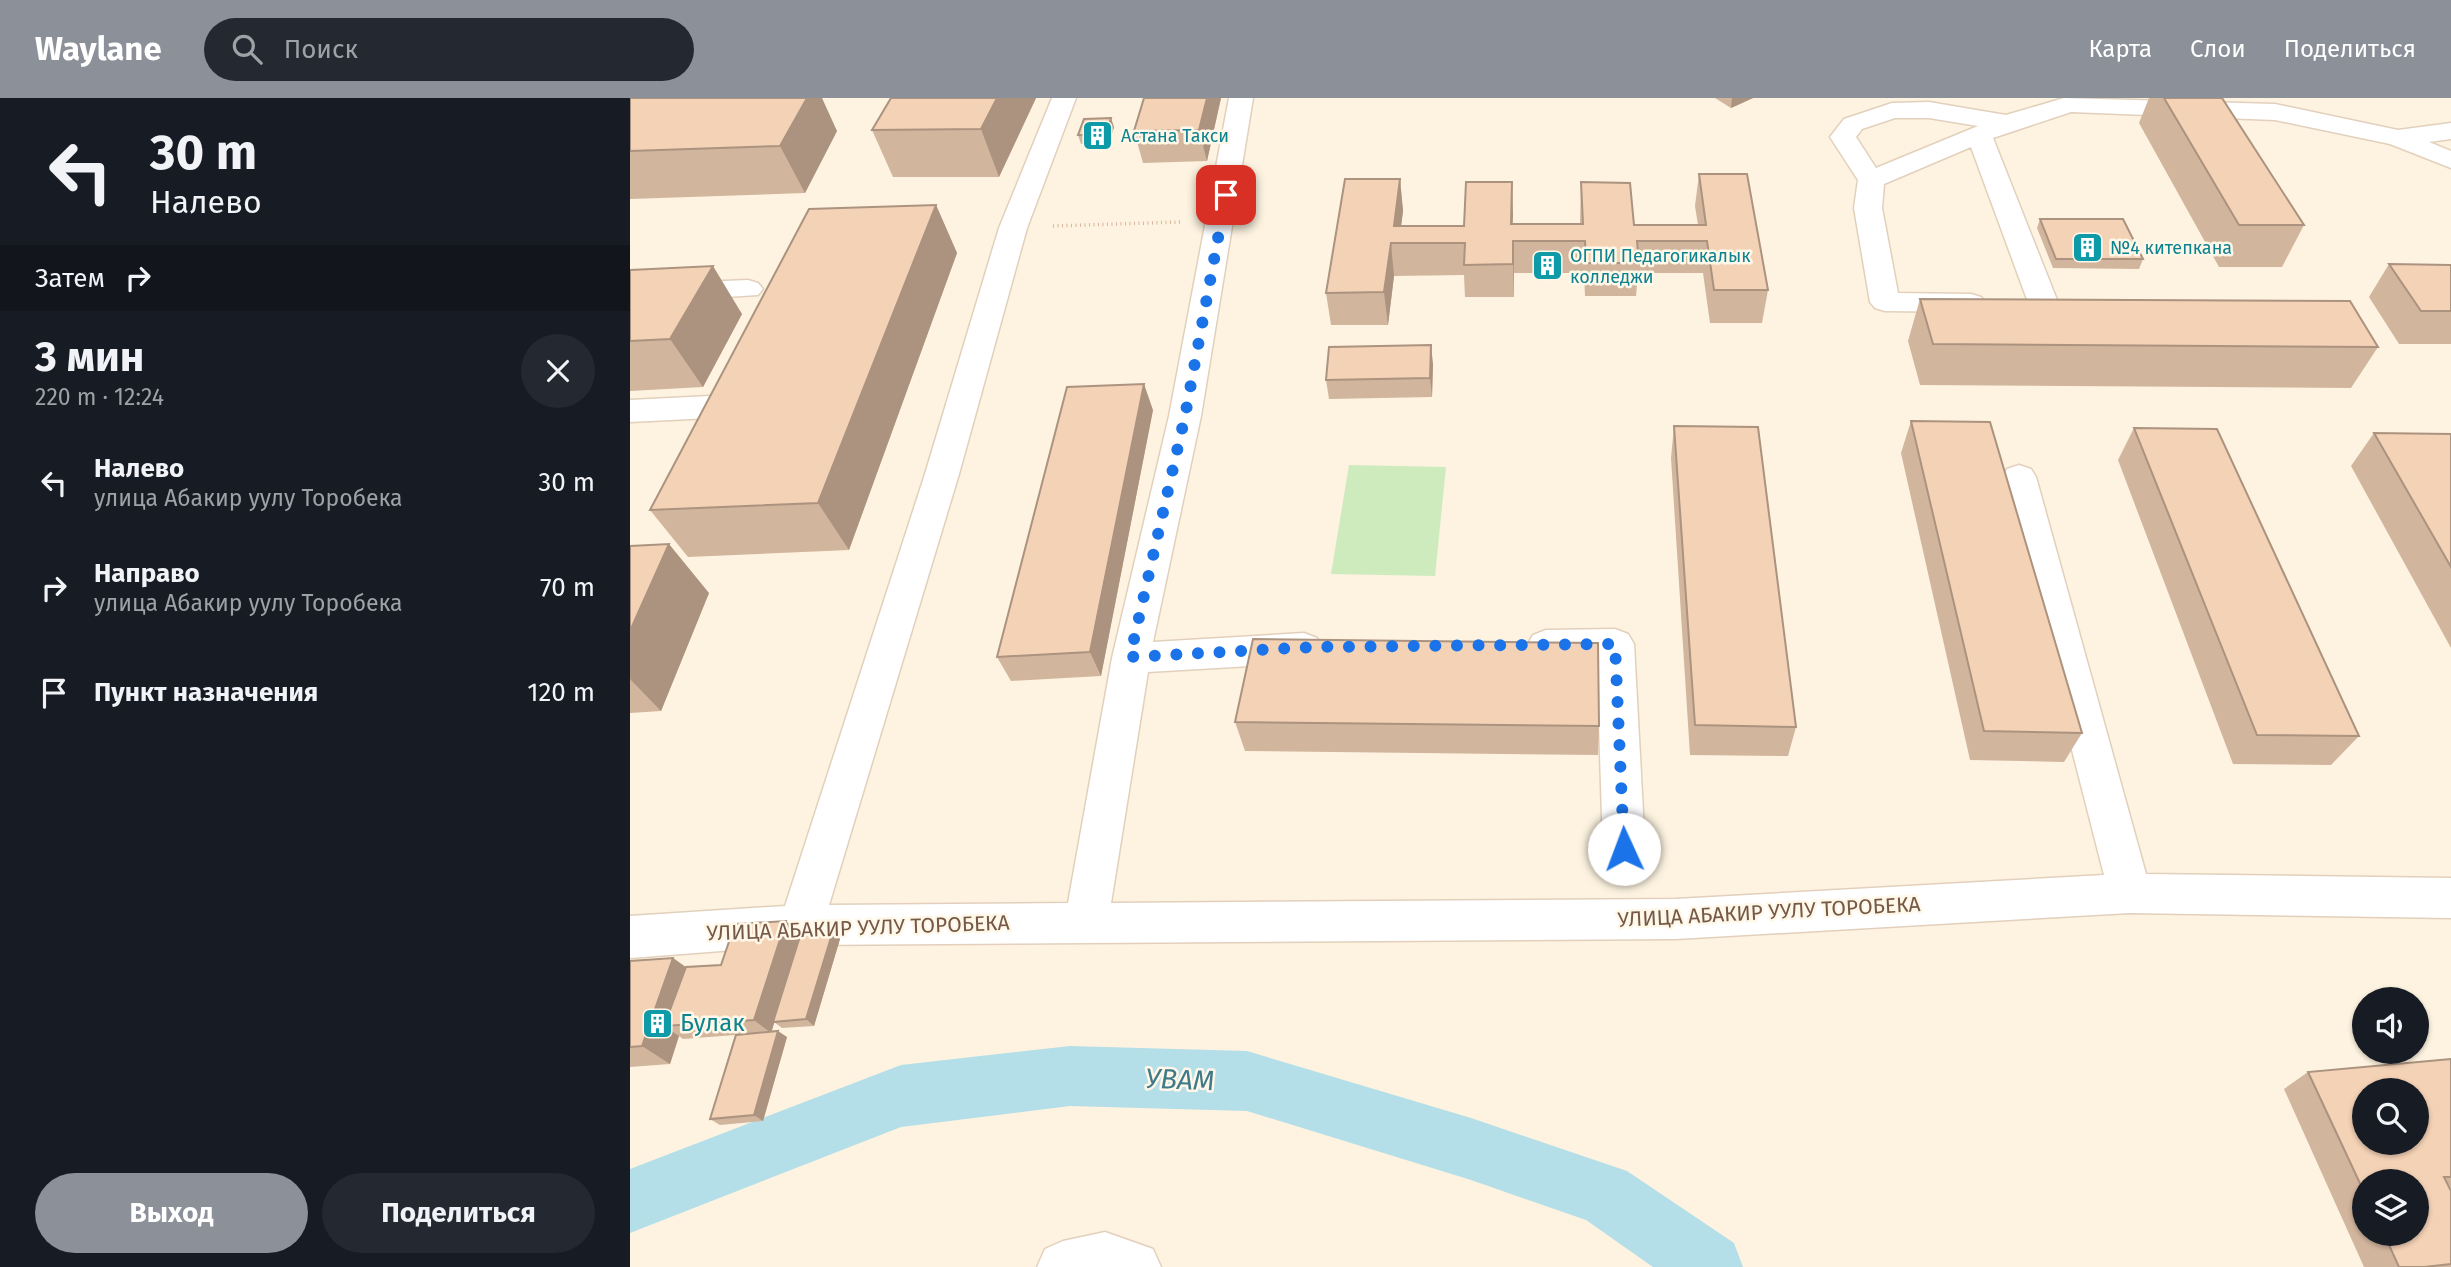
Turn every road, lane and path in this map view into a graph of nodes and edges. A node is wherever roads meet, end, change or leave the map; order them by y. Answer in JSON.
{"nodes":[{"id":1,"x":1064,"y":98,"type":"edge"},
{"id":2,"x":1241,"y":98,"type":"edge"},
{"id":3,"x":1850,"y":101,"type":"dead end"},
{"id":4,"x":2068,"y":101,"type":"edge"},
{"id":5,"x":1892,"y":111,"type":"junction"},
{"id":6,"x":2007,"y":123,"type":"junction"},
{"id":7,"x":2451,"y":131,"type":"edge"},
{"id":8,"x":1979,"y":135,"type":"junction"},
{"id":9,"x":2398,"y":138,"type":"junction"},
{"id":10,"x":2451,"y":160,"type":"edge"},
{"id":11,"x":1871,"y":180,"type":"junction"},
{"id":12,"x":1180,"y":222,"type":"dead end"},
{"id":13,"x":1013,"y":228,"type":"junction"},
{"id":14,"x":748,"y":289,"type":"dead end"},
{"id":15,"x":630,"y":294,"type":"edge"},
{"id":16,"x":730,"y":406,"type":"edge"},
{"id":17,"x":630,"y":411,"type":"edge"},
{"id":18,"x":2019,"y":477,"type":"dead end"},
{"id":19,"x":1506,"y":645,"type":"edge"},
{"id":20,"x":1342,"y":647,"type":"edge"},
{"id":21,"x":1130,"y":657,"type":"junction"},
{"id":22,"x":1624,"y":849,"type":"dead end"},
{"id":23,"x":2130,"y":893,"type":"junction"},
{"id":24,"x":2451,"y":898,"type":"edge"},
{"id":25,"x":1086,"y":923,"type":"junction"},
{"id":26,"x":801,"y":925,"type":"junction"},
{"id":27,"x":630,"y":936,"type":"edge"}],
"edges":[{"from":1,"to":13,"type":"street"},
{"from":2,"to":21,"type":"street"},
{"from":3,"to":5,"type":"street"},
{"from":4,"to":6,"type":"street"},
{"from":4,"to":9,"type":"street"},
{"from":5,"to":6,"type":"street"},
{"from":5,"to":11,"type":"street"},
{"from":6,"to":8,"type":"street"},
{"from":7,"to":9,"type":"street"},
{"from":8,"to":11,"type":"street"},
{"from":8,"to":11,"type":"street"},
{"from":9,"to":10,"type":"street"},
{"from":12,"to":13,"type":"path"},
{"from":13,"to":26,"type":"street"},
{"from":14,"to":15,"type":"street"},
{"from":16,"to":17,"type":"street"},
{"from":18,"to":23,"type":"street"},
{"from":19,"to":22,"type":"street"},
{"from":20,"to":21,"type":"street"},
{"from":21,"to":25,"type":"street"},
{"from":23,"to":24,"type":"street","name":"УЛИЦА АБАКИР УУЛУ ТОРОБЕКА"},
{"from":23,"to":25,"type":"street","name":"УЛИЦА АБАКИР УУЛУ ТОРОБЕКА"},
{"from":25,"to":26,"type":"street","name":"УЛИЦА АБАКИР УУЛУ ТОРОБЕКА"},
{"from":26,"to":27,"type":"street","name":"УЛИЦА АБАКИР УУЛУ ТОРОБЕКА"}]}
